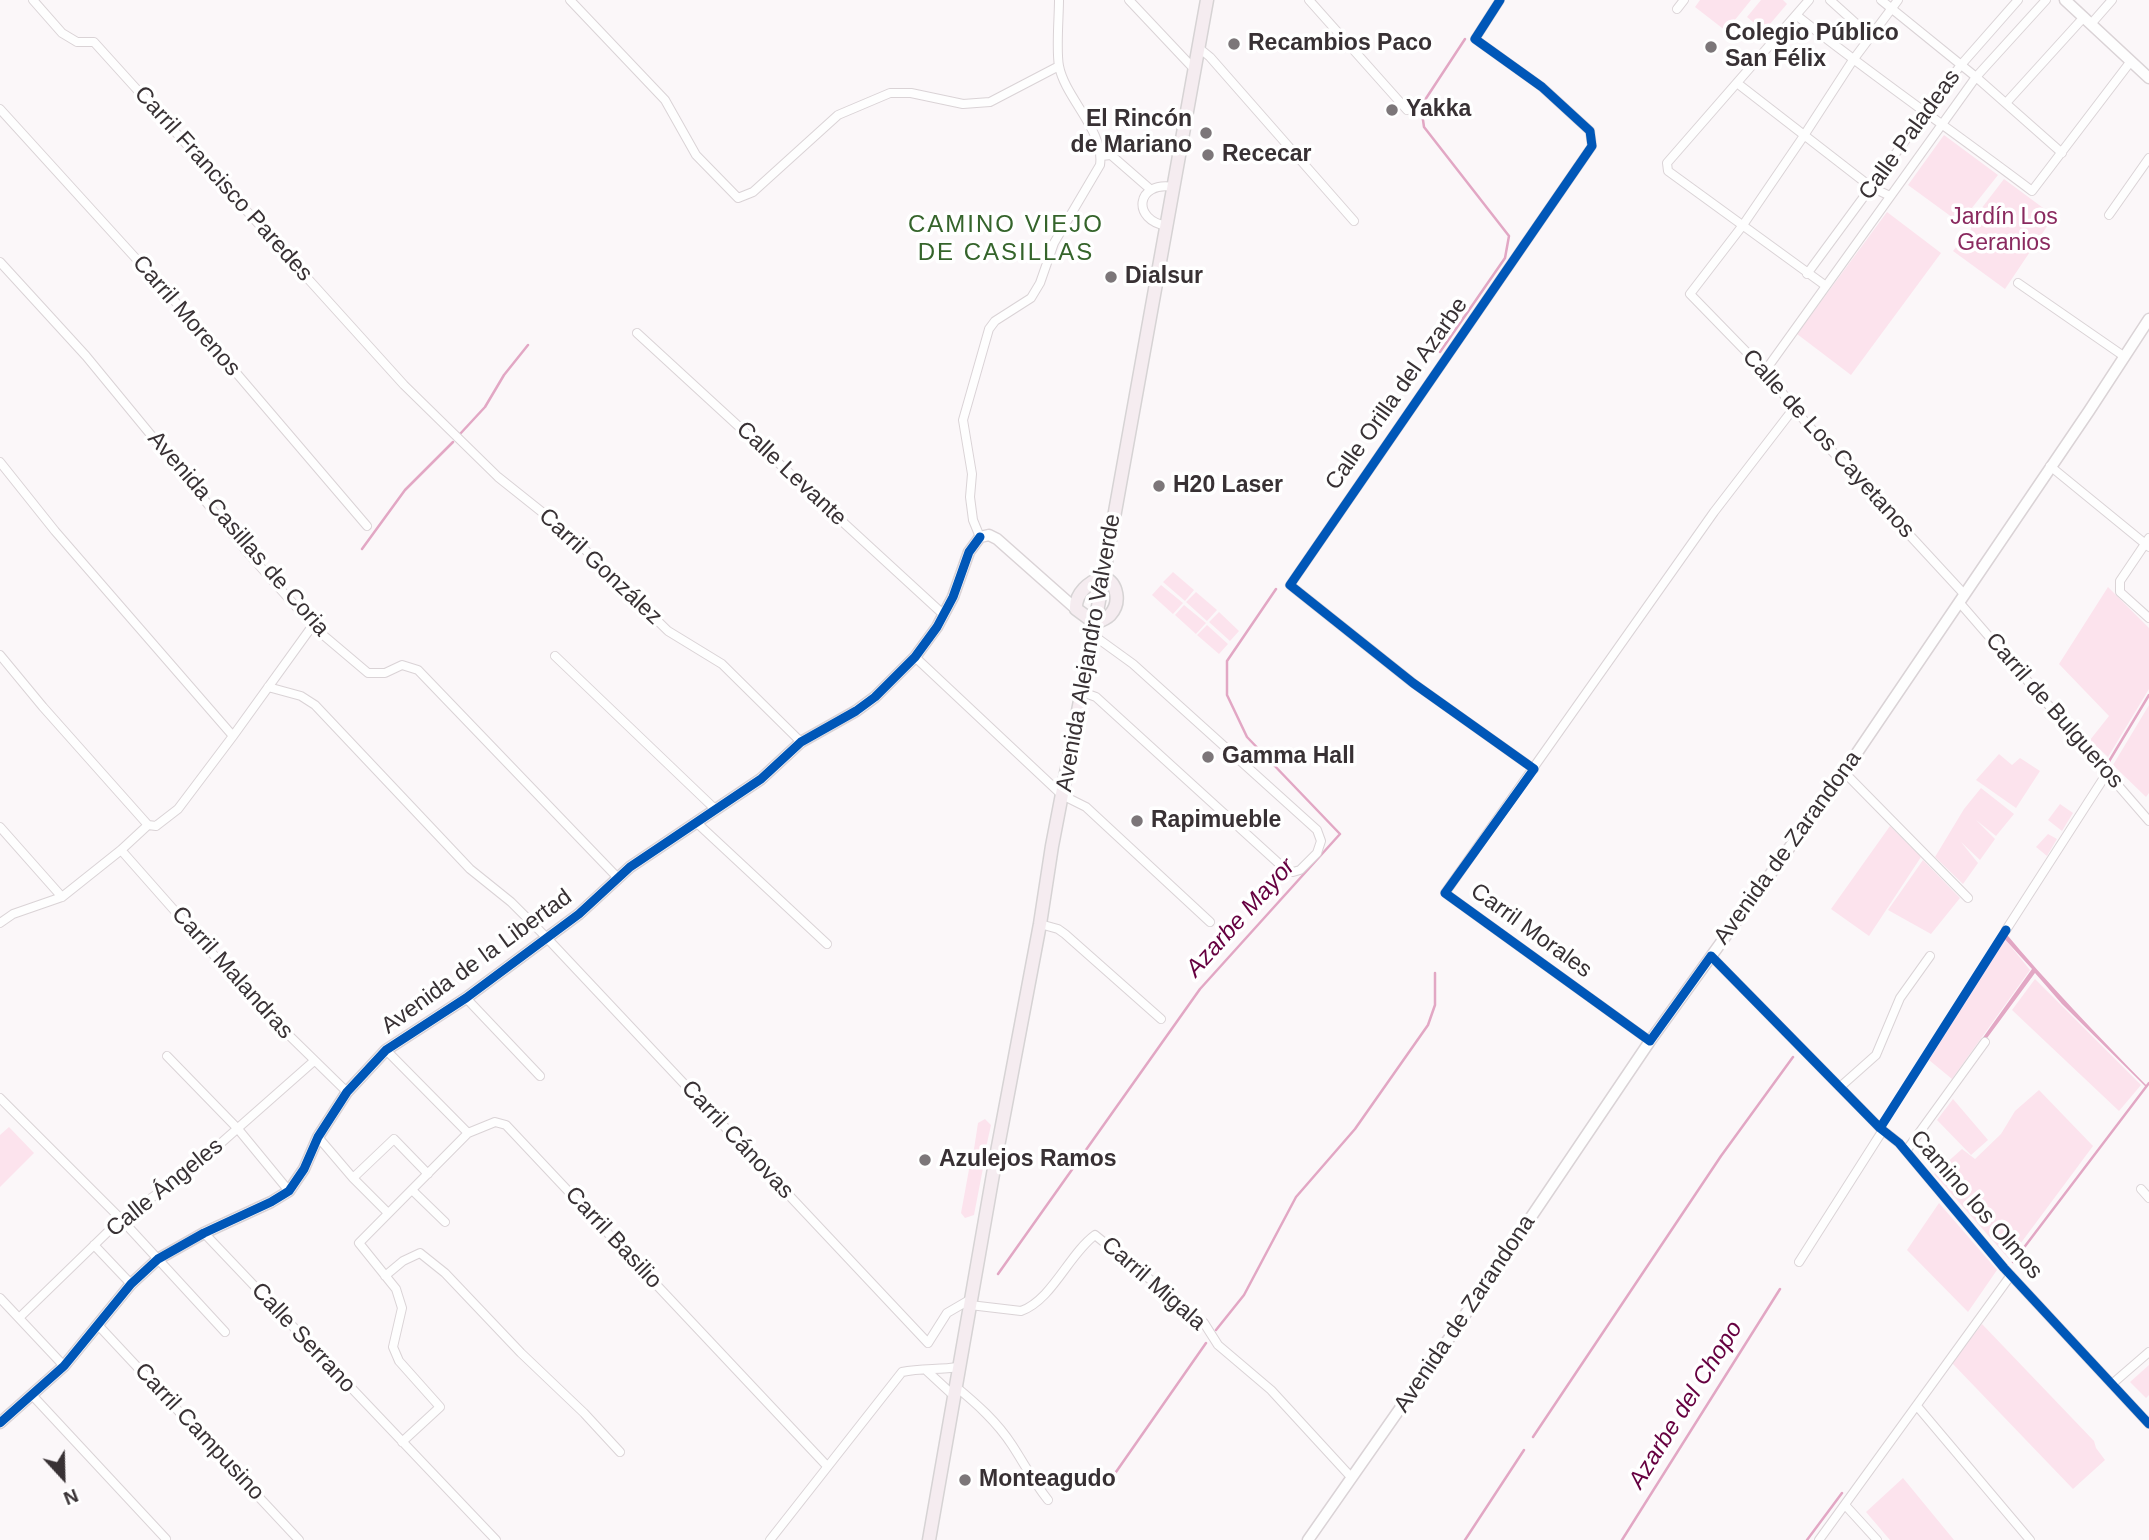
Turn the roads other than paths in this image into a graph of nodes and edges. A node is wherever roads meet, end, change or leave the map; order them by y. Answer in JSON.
{"nodes":[{"id":1,"x":570,"y":0,"type":"edge"},
{"id":2,"x":1059,"y":0,"type":"edge"},
{"id":3,"x":1129,"y":0,"type":"edge"},
{"id":4,"x":1207,"y":0,"type":"edge"},
{"id":5,"x":1309,"y":0,"type":"edge"},
{"id":6,"x":1500,"y":0,"type":"edge"},
{"id":7,"x":1684,"y":0,"type":"edge"},
{"id":8,"x":1809,"y":0,"type":"edge"},
{"id":9,"x":1830,"y":0,"type":"edge"},
{"id":10,"x":1881,"y":0,"type":"edge"},
{"id":11,"x":1898,"y":0,"type":"edge"},
{"id":12,"x":2018,"y":0,"type":"edge"},
{"id":13,"x":2046,"y":0,"type":"edge"},
{"id":14,"x":2065,"y":0,"type":"edge"},
{"id":15,"x":2112,"y":0,"type":"edge"},
{"id":16,"x":35,"y":1,"type":"edge"},
{"id":17,"x":1677,"y":9,"type":"dead end"},
{"id":18,"x":1892,"y":9,"type":"junction"},
{"id":19,"x":1796,"y":15,"type":"junction"},
{"id":20,"x":2087,"y":21,"type":"junction"},
{"id":21,"x":1871,"y":37,"type":"junction"},
{"id":22,"x":1199,"y":48,"type":"junction"},
{"id":23,"x":1853,"y":60,"type":"junction"},
{"id":24,"x":2131,"y":61,"type":"junction"},
{"id":25,"x":1059,"y":66,"type":"junction"},
{"id":26,"x":1960,"y":66,"type":"junction"},
{"id":27,"x":1195,"y":70,"type":"junction"},
{"id":28,"x":1976,"y":77,"type":"junction"},
{"id":29,"x":2149,"y":77,"type":"edge"},
{"id":30,"x":1737,"y":83,"type":"junction"},
{"id":31,"x":2006,"y":103,"type":"junction"},
{"id":32,"x":0,"y":109,"type":"edge"},
{"id":33,"x":1407,"y":110,"type":"dead end"},
{"id":34,"x":1925,"y":113,"type":"junction"},
{"id":35,"x":1943,"y":123,"type":"junction"},
{"id":36,"x":1803,"y":137,"type":"junction"},
{"id":37,"x":2062,"y":153,"type":"junction"},
{"id":38,"x":1101,"y":156,"type":"junction"},
{"id":39,"x":2149,"y":158,"type":"edge"},
{"id":40,"x":1173,"y":187,"type":"junction"},
{"id":41,"x":1871,"y":187,"type":"junction"},
{"id":42,"x":1150,"y":189,"type":"junction"},
{"id":43,"x":1890,"y":196,"type":"junction"},
{"id":44,"x":2109,"y":215,"type":"dead end"},
{"id":45,"x":1354,"y":221,"type":"dead end"},
{"id":46,"x":1743,"y":225,"type":"junction"},
{"id":47,"x":1167,"y":226,"type":"junction"},
{"id":48,"x":0,"y":262,"type":"edge"},
{"id":49,"x":1807,"y":274,"type":"junction"},
{"id":50,"x":2018,"y":283,"type":"dead end"},
{"id":51,"x":1826,"y":286,"type":"junction"},
{"id":52,"x":2149,"y":319,"type":"edge"},
{"id":53,"x":637,"y":333,"type":"dead end"},
{"id":54,"x":2124,"y":357,"type":"junction"},
{"id":55,"x":1765,"y":371,"type":"junction"},
{"id":56,"x":404,"y":385,"type":"joint"},
{"id":57,"x":1794,"y":408,"type":"junction"},
{"id":58,"x":0,"y":462,"type":"edge"},
{"id":59,"x":2050,"y":466,"type":"junction"},
{"id":60,"x":367,"y":526,"type":"dead end"},
{"id":61,"x":980,"y":537,"type":"junction"},
{"id":62,"x":2148,"y":543,"type":"edge"},
{"id":63,"x":1103,"y":577,"type":"junction"},
{"id":64,"x":1082,"y":591,"type":"junction"},
{"id":65,"x":1061,"y":595,"type":"junction"},
{"id":66,"x":1962,"y":598,"type":"junction"},
{"id":67,"x":1076,"y":609,"type":"junction"},
{"id":68,"x":944,"y":615,"type":"junction"},
{"id":69,"x":2149,"y":618,"type":"edge"},
{"id":70,"x":313,"y":625,"type":"junction"},
{"id":71,"x":1094,"y":629,"type":"junction"},
{"id":72,"x":0,"y":655,"type":"edge"},
{"id":73,"x":555,"y":656,"type":"dead end"},
{"id":74,"x":915,"y":657,"type":"junction"},
{"id":75,"x":268,"y":687,"type":"junction"},
{"id":76,"x":1082,"y":692,"type":"junction"},
{"id":77,"x":233,"y":736,"type":"junction"},
{"id":78,"x":801,"y":742,"type":"junction"},
{"id":79,"x":1534,"y":769,"type":"junction"},
{"id":80,"x":1844,"y":772,"type":"junction"},
{"id":81,"x":2108,"y":773,"type":"junction"},
{"id":82,"x":1062,"y":795,"type":"junction"},
{"id":83,"x":715,"y":809,"type":"junction"},
{"id":84,"x":2149,"y":821,"type":"edge"},
{"id":85,"x":696,"y":822,"type":"junction"},
{"id":86,"x":148,"y":825,"type":"junction"},
{"id":87,"x":0,"y":827,"type":"edge"},
{"id":88,"x":121,"y":850,"type":"junction"},
{"id":89,"x":617,"y":877,"type":"junction"},
{"id":90,"x":62,"y":897,"type":"junction"},
{"id":91,"x":1968,"y":898,"type":"dead end"},
{"id":92,"x":1210,"y":922,"type":"dead end"},
{"id":93,"x":0,"y":923,"type":"edge"},
{"id":94,"x":1040,"y":924,"type":"junction"},
{"id":95,"x":2007,"y":930,"type":"dead end"},
{"id":96,"x":546,"y":937,"type":"junction"},
{"id":97,"x":827,"y":944,"type":"dead end"},
{"id":98,"x":1711,"y":956,"type":"junction"},
{"id":99,"x":1930,"y":957,"type":"dead end"},
{"id":100,"x":466,"y":998,"type":"junction"},
{"id":101,"x":1161,"y":1019,"type":"dead end"},
{"id":102,"x":1650,"y":1041,"type":"junction"},
{"id":103,"x":1985,"y":1042,"type":"dead end"},
{"id":104,"x":386,"y":1050,"type":"junction"},
{"id":105,"x":167,"y":1056,"type":"dead end"},
{"id":106,"x":314,"y":1061,"type":"junction"},
{"id":107,"x":540,"y":1076,"type":"dead end"},
{"id":108,"x":1840,"y":1087,"type":"junction"},
{"id":109,"x":347,"y":1092,"type":"junction"},
{"id":110,"x":0,"y":1098,"type":"edge"},
{"id":111,"x":238,"y":1129,"type":"junction"},
{"id":112,"x":1883,"y":1130,"type":"junction"},
{"id":113,"x":468,"y":1133,"type":"junction"},
{"id":114,"x":318,"y":1137,"type":"junction"},
{"id":115,"x":1906,"y":1151,"type":"junction"},
{"id":116,"x":428,"y":1174,"type":"junction"},
{"id":117,"x":353,"y":1178,"type":"junction"},
{"id":118,"x":2141,"y":1189,"type":"dead end"},
{"id":119,"x":412,"y":1190,"type":"junction"},
{"id":120,"x":289,"y":1191,"type":"junction"},
{"id":121,"x":2149,"y":1198,"type":"edge"},
{"id":122,"x":388,"y":1213,"type":"junction"},
{"id":123,"x":121,"y":1219,"type":"junction"},
{"id":124,"x":444,"y":1222,"type":"dead end"},
{"id":125,"x":204,"y":1233,"type":"junction"},
{"id":126,"x":94,"y":1245,"type":"junction"},
{"id":127,"x":158,"y":1259,"type":"junction"},
{"id":128,"x":1799,"y":1262,"type":"dead end"},
{"id":129,"x":2011,"y":1275,"type":"junction"},
{"id":130,"x":385,"y":1276,"type":"junction"},
{"id":131,"x":131,"y":1284,"type":"junction"},
{"id":132,"x":0,"y":1298,"type":"edge"},
{"id":133,"x":970,"y":1302,"type":"junction"},
{"id":134,"x":19,"y":1318,"type":"junction"},
{"id":135,"x":98,"y":1325,"type":"junction"},
{"id":136,"x":225,"y":1332,"type":"dead end"},
{"id":137,"x":2149,"y":1352,"type":"edge"},
{"id":138,"x":64,"y":1366,"type":"junction"},
{"id":139,"x":958,"y":1367,"type":"junction"},
{"id":140,"x":921,"y":1368,"type":"junction"},
{"id":141,"x":2112,"y":1384,"type":"junction"},
{"id":142,"x":954,"y":1391,"type":"junction"},
{"id":143,"x":33,"y":1395,"type":"junction"},
{"id":144,"x":1917,"y":1406,"type":"junction"},
{"id":145,"x":0,"y":1423,"type":"edge"},
{"id":146,"x":2149,"y":1424,"type":"edge"},
{"id":147,"x":402,"y":1442,"type":"junction"},
{"id":148,"x":620,"y":1452,"type":"dead end"},
{"id":149,"x":827,"y":1466,"type":"junction"},
{"id":150,"x":1352,"y":1478,"type":"junction"},
{"id":151,"x":1048,"y":1500,"type":"dead end"},
{"id":152,"x":1846,"y":1506,"type":"junction"},
{"id":153,"x":166,"y":1539,"type":"edge"},
{"id":154,"x":299,"y":1540,"type":"edge"},
{"id":155,"x":496,"y":1540,"type":"edge"},
{"id":156,"x":770,"y":1540,"type":"edge"},
{"id":157,"x":929,"y":1540,"type":"edge"},
{"id":158,"x":1308,"y":1540,"type":"edge"},
{"id":159,"x":1819,"y":1540,"type":"edge"},
{"id":160,"x":1877,"y":1540,"type":"edge"},
{"id":161,"x":2030,"y":1540,"type":"edge"}],
"edges":[{"from":1,"to":25,"type":"street"},
{"from":2,"to":25,"type":"street"},
{"from":3,"to":27,"type":"street"},
{"from":4,"to":22,"type":"main road","name":"Avenida Alejandro Valverde"},
{"from":5,"to":33,"type":"street"},
{"from":6,"to":79,"type":"street","name":"Calle Orilla del Azarbe"},
{"from":7,"to":17,"type":"street"},
{"from":8,"to":19,"type":"street"},
{"from":9,"to":21,"type":"street"},
{"from":10,"to":18,"type":"street"},
{"from":11,"to":18,"type":"street"},
{"from":12,"to":26,"type":"street","name":"Calle Paladeas"},
{"from":13,"to":28,"type":"street"},
{"from":14,"to":20,"type":"street"},
{"from":15,"to":20,"type":"street"},
{"from":16,"to":56,"type":"street","name":"Carril Francisco Paredes"},
{"from":18,"to":21,"type":"street"},
{"from":18,"to":26,"type":"street"},
{"from":19,"to":23,"type":"street"},
{"from":19,"to":30,"type":"street"},
{"from":20,"to":24,"type":"street"},
{"from":20,"to":31,"type":"street"},
{"from":21,"to":23,"type":"street"},
{"from":22,"to":27,"type":"main road","name":"Avenida Alejandro Valverde"},
{"from":22,"to":45,"type":"street"},
{"from":23,"to":34,"type":"street"},
{"from":23,"to":36,"type":"street"},
{"from":24,"to":29,"type":"street"},
{"from":24,"to":37,"type":"street"},
{"from":25,"to":38,"type":"street"},
{"from":26,"to":28,"type":"street"},
{"from":26,"to":34,"type":"street","name":"Calle Paladeas"},
{"from":27,"to":40,"type":"main road","name":"Avenida Alejandro Valverde"},
{"from":28,"to":31,"type":"street"},
{"from":28,"to":35,"type":"street"},
{"from":30,"to":36,"type":"street"},
{"from":30,"to":46,"type":"street"},
{"from":31,"to":37,"type":"street"},
{"from":32,"to":60,"type":"street","name":"Carril Morenos"},
{"from":34,"to":35,"type":"street"},
{"from":34,"to":41,"type":"street","name":"Calle Paladeas"},
{"from":35,"to":37,"type":"street"},
{"from":35,"to":43,"type":"street"},
{"from":36,"to":41,"type":"street"},
{"from":36,"to":46,"type":"street"},
{"from":38,"to":42,"type":"street"},
{"from":38,"to":61,"type":"street"},
{"from":39,"to":44,"type":"street"},
{"from":40,"to":42,"type":"street"},
{"from":40,"to":47,"type":"main road","name":"Avenida Alejandro Valverde"},
{"from":41,"to":43,"type":"street"},
{"from":41,"to":49,"type":"street","name":"Calle Paladeas"},
{"from":42,"to":47,"type":"street"},
{"from":43,"to":51,"type":"street"},
{"from":46,"to":49,"type":"street"},
{"from":46,"to":55,"type":"street","name":"Calle de Los Cayetanos"},
{"from":47,"to":63,"type":"main road","name":"Avenida Alejandro Valverde"},
{"from":48,"to":70,"type":"street","name":"Avenida Casillas de Coria"},
{"from":49,"to":51,"type":"street"},
{"from":50,"to":54,"type":"street"},
{"from":51,"to":55,"type":"street"},
{"from":52,"to":54,"type":"street","name":"Avenida de Zarandona"},
{"from":53,"to":68,"type":"street","name":"Calle Levante"},
{"from":54,"to":59,"type":"street","name":"Avenida de Zarandona"},
{"from":55,"to":57,"type":"street","name":"Calle de Los Cayetanos"},
{"from":56,"to":78,"type":"street","name":"Carril González"},
{"from":57,"to":66,"type":"street","name":"Calle de Los Cayetanos"},
{"from":57,"to":79,"type":"street","name":"Carril Morales"},
{"from":58,"to":77,"type":"street"},
{"from":59,"to":62,"type":"street"},
{"from":59,"to":66,"type":"street","name":"Avenida de Zarandona"},
{"from":61,"to":65,"type":"street"},
{"from":61,"to":68,"type":"street","name":"Avenida de la Libertad"},
{"from":62,"to":69,"type":"street"},
{"from":63,"to":64,"type":"main road"},
{"from":63,"to":71,"type":"main road","name":"Avenida Alejandro Valverde"},
{"from":64,"to":65,"type":"street"},
{"from":64,"to":67,"type":"main road"},
{"from":65,"to":67,"type":"street"},
{"from":66,"to":80,"type":"street","name":"Avenida de Zarandona"},
{"from":66,"to":81,"type":"street","name":"Carril de Bulgueros"},
{"from":67,"to":71,"type":"main road"},
{"from":68,"to":74,"type":"street","name":"Avenida de la Libertad"},
{"from":70,"to":75,"type":"street"},
{"from":70,"to":89,"type":"street","name":"Avenida Casillas de Coria"},
{"from":71,"to":76,"type":"main road","name":"Avenida Alejandro Valverde"},
{"from":71,"to":76,"type":"street"},
{"from":72,"to":86,"type":"street"},
{"from":73,"to":83,"type":"street"},
{"from":74,"to":78,"type":"street","name":"Avenida de la Libertad"},
{"from":74,"to":82,"type":"street"},
{"from":75,"to":77,"type":"street"},
{"from":75,"to":96,"type":"street","name":"Carril Cánovas"},
{"from":76,"to":82,"type":"main road","name":"Avenida Alejandro Valverde"},
{"from":77,"to":86,"type":"street"},
{"from":78,"to":83,"type":"street","name":"Avenida de la Libertad"},
{"from":79,"to":102,"type":"street","name":"Carril Morales"},
{"from":80,"to":91,"type":"street"},
{"from":80,"to":98,"type":"street","name":"Avenida de Zarandona"},
{"from":81,"to":84,"type":"street","name":"Carril de Bulgueros"},
{"from":81,"to":95,"type":"street"},
{"from":82,"to":92,"type":"street"},
{"from":82,"to":94,"type":"main road","name":"Avenida Alejandro Valverde"},
{"from":83,"to":85,"type":"street","name":"Avenida de la Libertad"},
{"from":85,"to":89,"type":"street","name":"Avenida de la Libertad"},
{"from":85,"to":97,"type":"street"},
{"from":86,"to":88,"type":"street"},
{"from":87,"to":90,"type":"street"},
{"from":88,"to":90,"type":"street"},
{"from":88,"to":106,"type":"street","name":"Carril Malandras"},
{"from":89,"to":96,"type":"street","name":"Avenida de la Libertad"},
{"from":90,"to":93,"type":"street"},
{"from":94,"to":101,"type":"street"},
{"from":94,"to":133,"type":"main road","name":"Avenida Alejandro Valverde"},
{"from":96,"to":100,"type":"street","name":"Avenida de la Libertad"},
{"from":96,"to":133,"type":"street","name":"Carril Cánovas"},
{"from":98,"to":102,"type":"street","name":"Avenida de Zarandona"},
{"from":98,"to":108,"type":"street","name":"Camino los Olmos"},
{"from":99,"to":108,"type":"street"},
{"from":100,"to":104,"type":"street","name":"Avenida de la Libertad"},
{"from":100,"to":107,"type":"street"},
{"from":102,"to":150,"type":"street","name":"Avenida de Zarandona"},
{"from":103,"to":115,"type":"street"},
{"from":104,"to":109,"type":"street","name":"Avenida de la Libertad"},
{"from":104,"to":113,"type":"street"},
{"from":105,"to":111,"type":"street"},
{"from":106,"to":109,"type":"street","name":"Carril Malandras"},
{"from":106,"to":111,"type":"street","name":"Calle Ángeles"},
{"from":108,"to":112,"type":"street","name":"Camino los Olmos"},
{"from":109,"to":114,"type":"street","name":"Avenida de la Libertad"},
{"from":110,"to":123,"type":"street"},
{"from":111,"to":120,"type":"street"},
{"from":111,"to":123,"type":"street","name":"Calle Ángeles"},
{"from":112,"to":115,"type":"street","name":"Camino los Olmos"},
{"from":112,"to":128,"type":"street"},
{"from":113,"to":116,"type":"street"},
{"from":113,"to":149,"type":"street","name":"Carril Basilio"},
{"from":114,"to":117,"type":"street"},
{"from":114,"to":120,"type":"street","name":"Avenida de la Libertad"},
{"from":115,"to":129,"type":"street","name":"Camino los Olmos"},
{"from":116,"to":117,"type":"street"},
{"from":116,"to":119,"type":"street"},
{"from":117,"to":122,"type":"street"},
{"from":118,"to":121,"type":"street"},
{"from":119,"to":122,"type":"street"},
{"from":119,"to":124,"type":"street"},
{"from":120,"to":125,"type":"street","name":"Avenida de la Libertad"},
{"from":122,"to":130,"type":"street"},
{"from":123,"to":126,"type":"street","name":"Calle Ángeles"},
{"from":123,"to":127,"type":"street"},
{"from":125,"to":127,"type":"street","name":"Avenida de la Libertad"},
{"from":125,"to":147,"type":"street","name":"Calle Serrano"},
{"from":126,"to":131,"type":"street"},
{"from":126,"to":134,"type":"street","name":"Calle Ángeles"},
{"from":127,"to":131,"type":"street","name":"Avenida de la Libertad"},
{"from":127,"to":136,"type":"street"},
{"from":129,"to":141,"type":"street","name":"Camino los Olmos"},
{"from":129,"to":144,"type":"street"},
{"from":130,"to":147,"type":"street"},
{"from":130,"to":148,"type":"street"},
{"from":131,"to":135,"type":"street","name":"Avenida de la Libertad"},
{"from":132,"to":134,"type":"street"},
{"from":133,"to":139,"type":"main road","name":"Avenida Alejandro Valverde"},
{"from":133,"to":150,"type":"street","name":"Carril Migala"},
{"from":134,"to":138,"type":"street"},
{"from":135,"to":138,"type":"street","name":"Avenida de la Libertad"},
{"from":135,"to":154,"type":"street","name":"Carril Campusino"},
{"from":137,"to":141,"type":"street"},
{"from":138,"to":143,"type":"street","name":"Avenida de la Libertad"},
{"from":139,"to":140,"type":"street"},
{"from":139,"to":142,"type":"main road"},
{"from":140,"to":142,"type":"street"},
{"from":140,"to":149,"type":"street"},
{"from":141,"to":146,"type":"street","name":"Camino los Olmos"},
{"from":142,"to":151,"type":"street"},
{"from":142,"to":157,"type":"main road"},
{"from":143,"to":145,"type":"street","name":"Avenida de la Libertad"},
{"from":143,"to":153,"type":"street"},
{"from":144,"to":152,"type":"street"},
{"from":144,"to":161,"type":"street"},
{"from":147,"to":155,"type":"street","name":"Calle Serrano"},
{"from":149,"to":156,"type":"street"},
{"from":150,"to":158,"type":"street","name":"Avenida de Zarandona"},
{"from":152,"to":159,"type":"street"},
{"from":152,"to":160,"type":"street"}]}
